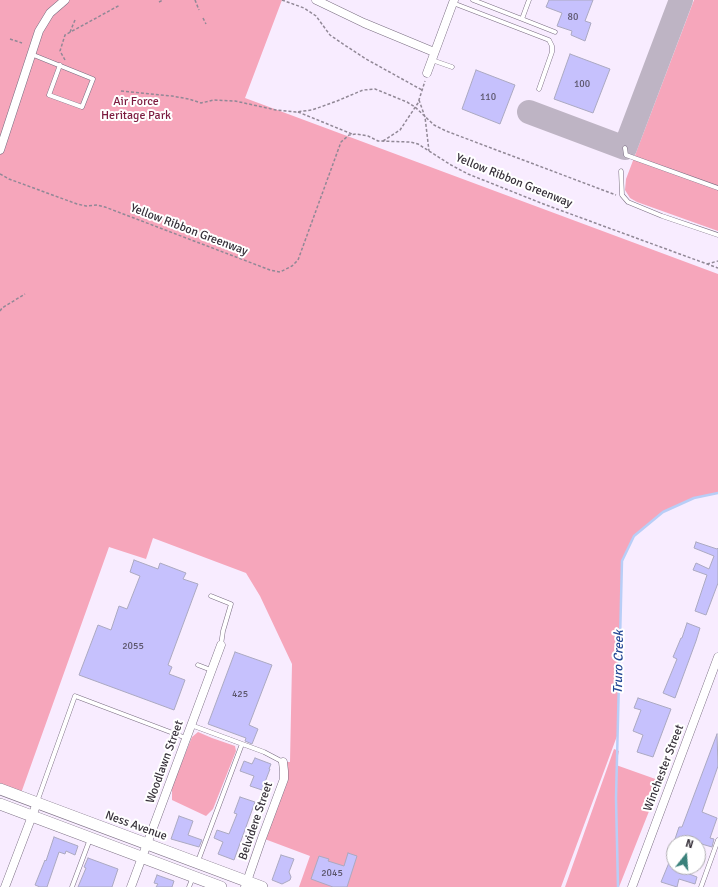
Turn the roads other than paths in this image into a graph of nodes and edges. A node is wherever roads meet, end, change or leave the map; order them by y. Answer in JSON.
{"nodes":[{"id":1,"x":65,"y":0,"type":"edge"},
{"id":2,"x":316,"y":0,"type":"edge"},
{"id":3,"x":473,"y":0,"type":"edge"},
{"id":4,"x":529,"y":0,"type":"edge"},
{"id":5,"x":454,"y":2,"type":"edge"},
{"id":6,"x":522,"y":19,"type":"junction"},
{"id":7,"x":555,"y":32,"type":"dead end"},
{"id":8,"x":30,"y":53,"type":"junction"},
{"id":9,"x":433,"y":56,"type":"junction"},
{"id":10,"x":60,"y":65,"type":"junction"},
{"id":11,"x":452,"y":67,"type":"dead end"},
{"id":12,"x":427,"y":73,"type":"road end"},
{"id":13,"x":539,"y":89,"type":"dead end"},
{"id":14,"x":625,"y":148,"type":"dead end"},
{"id":15,"x":0,"y":150,"type":"edge"},
{"id":16,"x":620,"y":171,"type":"dead end"},
{"id":17,"x":718,"y":188,"type":"edge"},
{"id":18,"x":718,"y":235,"type":"edge"},
{"id":19,"x":210,"y":596,"type":"dead end"},
{"id":20,"x":221,"y":645,"type":"joint"},
{"id":21,"x":718,"y":657,"type":"edge"},
{"id":22,"x":198,"y":665,"type":"dead end"},
{"id":23,"x":212,"y":670,"type":"junction"},
{"id":24,"x":191,"y":725,"type":"junction"},
{"id":25,"x":186,"y":738,"type":"junction"},
{"id":26,"x":242,"y":744,"type":"junction"},
{"id":27,"x":283,"y":762,"type":"joint"},
{"id":28,"x":0,"y":789,"type":"edge"},
{"id":29,"x":37,"y":803,"type":"junction"},
{"id":30,"x":0,"y":804,"type":"edge"},
{"id":31,"x":32,"y":816,"type":"junction"},
{"id":32,"x":90,"y":838,"type":"junction"},
{"id":33,"x":718,"y":840,"type":"edge"},
{"id":34,"x":147,"y":844,"type":"junction"},
{"id":35,"x":142,"y":857,"type":"junction"},
{"id":36,"x":198,"y":863,"type":"junction"},
{"id":37,"x":192,"y":882,"type":"edge"},
{"id":38,"x":246,"y":884,"type":"edge"},
{"id":39,"x":632,"y":886,"type":"edge"},
{"id":40,"x":5,"y":887,"type":"edge"},
{"id":41,"x":72,"y":887,"type":"edge"},
{"id":42,"x":131,"y":887,"type":"edge"},
{"id":43,"x":222,"y":887,"type":"edge"},
{"id":44,"x":262,"y":887,"type":"edge"},
{"id":45,"x":701,"y":887,"type":"edge"}],
"edges":[{"from":1,"to":8,"type":"street"},
{"from":2,"to":9,"type":"street"},
{"from":3,"to":6,"type":"lane"},
{"from":4,"to":6,"type":"lane"},
{"from":5,"to":9,"type":"street"},
{"from":5,"to":13,"type":"lane"},
{"from":6,"to":7,"type":"lane"},
{"from":8,"to":10,"type":"lane"},
{"from":8,"to":15,"type":"street"},
{"from":9,"to":11,"type":"lane"},
{"from":9,"to":12,"type":"street"},
{"from":10,"to":10,"type":"lane"},
{"from":14,"to":17,"type":"lane"},
{"from":16,"to":18,"type":"lane"},
{"from":19,"to":20,"type":"lane"},
{"from":20,"to":23,"type":"street","name":"Woodlawn Street"},
{"from":21,"to":39,"type":"street","name":"Winchester Street"},
{"from":22,"to":23,"type":"lane"},
{"from":23,"to":24,"type":"street","name":"Woodlawn Street"},
{"from":24,"to":25,"type":"street","name":"Woodlawn Street"},
{"from":24,"to":26,"type":"lane"},
{"from":25,"to":29,"type":"lane"},
{"from":25,"to":34,"type":"street","name":"Woodlawn Street"},
{"from":26,"to":27,"type":"lane"},
{"from":26,"to":36,"type":"lane"},
{"from":27,"to":38,"type":"street","name":"Belvidere Street"},
{"from":28,"to":29,"type":"main road","name":"Ness Avenue"},
{"from":29,"to":31,"type":"street"},
{"from":29,"to":34,"type":"main road","name":"Ness Avenue"},
{"from":30,"to":31,"type":"main road"},
{"from":31,"to":32,"type":"main road"},
{"from":31,"to":40,"type":"street"},
{"from":32,"to":35,"type":"main road"},
{"from":32,"to":41,"type":"lane"},
{"from":33,"to":45,"type":"lane"},
{"from":34,"to":35,"type":"street","name":"Woodlawn Street"},
{"from":34,"to":36,"type":"main road","name":"Ness Avenue"},
{"from":35,"to":37,"type":"main road"},
{"from":35,"to":42,"type":"street","name":"Woodlawn Street"},
{"from":36,"to":38,"type":"main road","name":"Ness Avenue"},
{"from":37,"to":43,"type":"main road"},
{"from":38,"to":44,"type":"main road","name":"Ness Avenue"}]}
